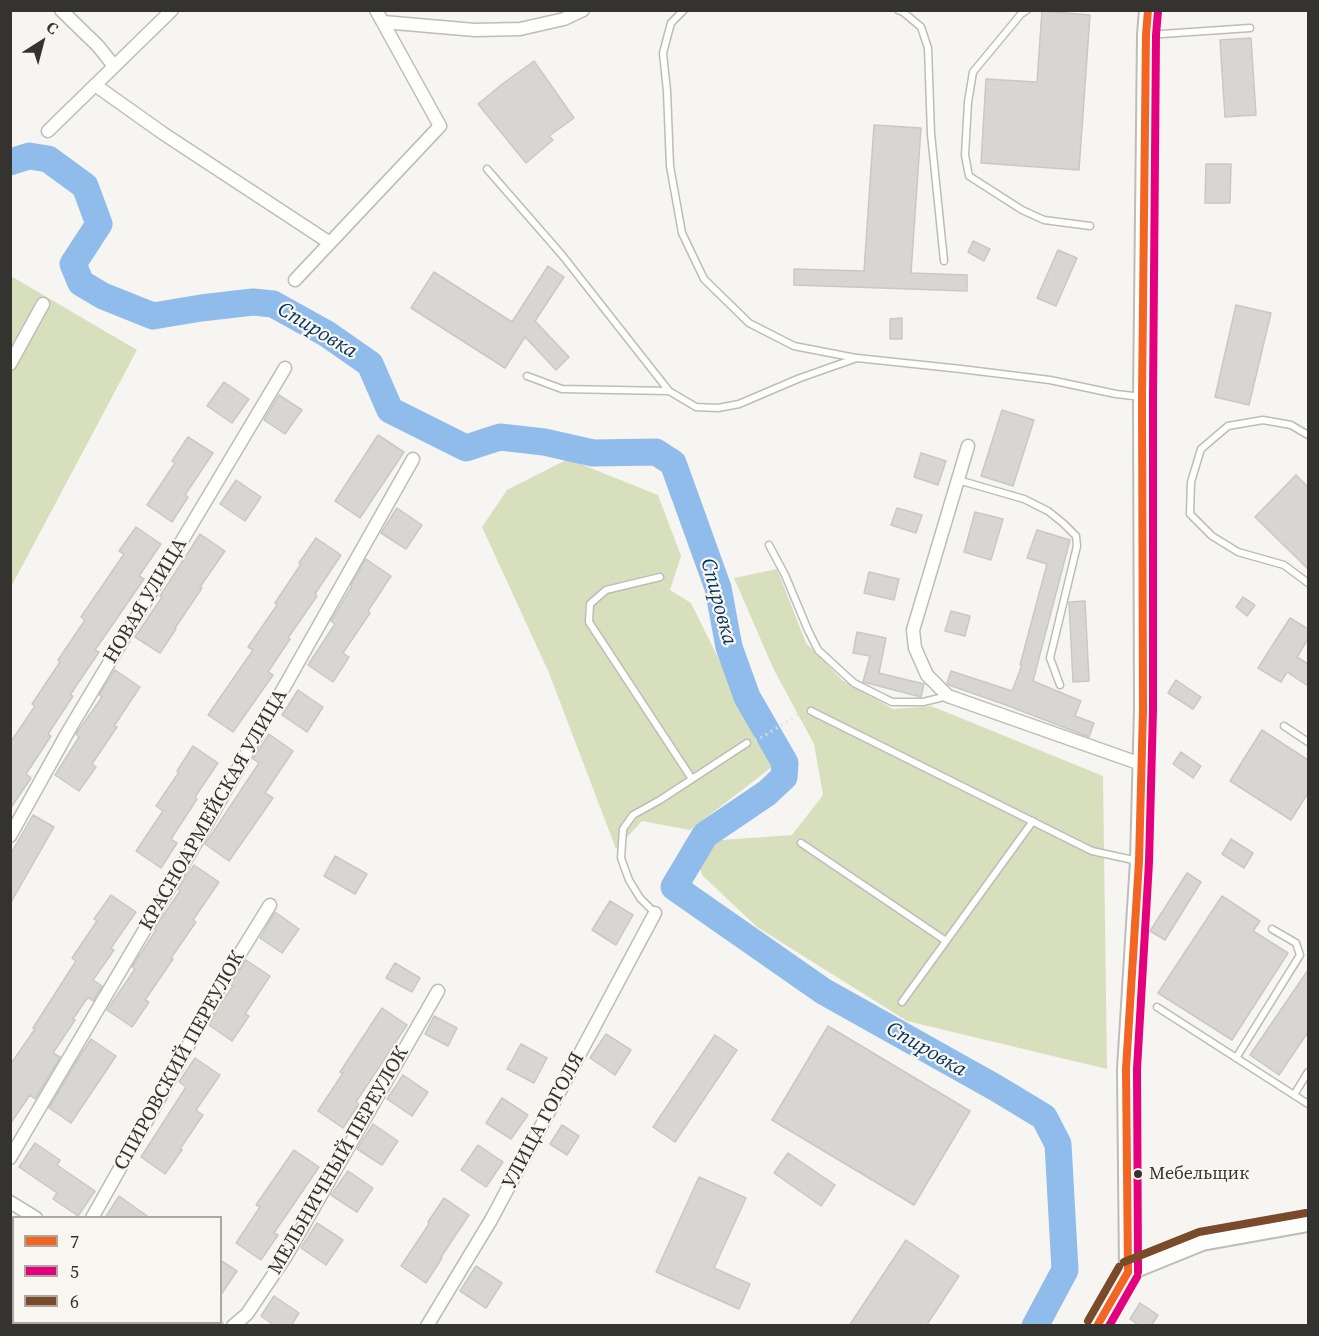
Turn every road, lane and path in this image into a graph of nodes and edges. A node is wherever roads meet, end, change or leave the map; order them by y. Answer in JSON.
{"nodes":[{"id":1,"x":61,"y":10,"type":"edge"},
{"id":2,"x":172,"y":10,"type":"edge"},
{"id":3,"x":376,"y":10,"type":"edge"},
{"id":4,"x":583,"y":10,"type":"edge"},
{"id":5,"x":684,"y":10,"type":"edge"},
{"id":6,"x":897,"y":10,"type":"edge"},
{"id":7,"x":1027,"y":10,"type":"edge"},
{"id":8,"x":1148,"y":10,"type":"edge"},
{"id":9,"x":383,"y":22,"type":"junction"},
{"id":10,"x":1250,"y":28,"type":"dead end"},
{"id":11,"x":1146,"y":35,"type":"junction"},
{"id":12,"x":114,"y":66,"type":"junction"},
{"id":13,"x":95,"y":85,"type":"junction"},
{"id":14,"x":48,"y":131,"type":"dead end"},
{"id":15,"x":487,"y":169,"type":"dead end"},
{"id":16,"x":1090,"y":226,"type":"dead end"},
{"id":17,"x":330,"y":243,"type":"junction"},
{"id":18,"x":944,"y":261,"type":"dead end"},
{"id":19,"x":295,"y":280,"type":"dead end"},
{"id":20,"x":43,"y":304,"type":"dead end"},
{"id":21,"x":856,"y":358,"type":"junction"},
{"id":22,"x":10,"y":364,"type":"edge"},
{"id":23,"x":285,"y":368,"type":"dead end"},
{"id":24,"x":526,"y":376,"type":"dead end"},
{"id":25,"x":669,"y":391,"type":"junction"},
{"id":26,"x":1142,"y":398,"type":"junction"},
{"id":27,"x":1308,"y":435,"type":"edge"},
{"id":28,"x":968,"y":446,"type":"dead end"},
{"id":29,"x":413,"y":459,"type":"dead end"},
{"id":30,"x":958,"y":480,"type":"junction"},
{"id":31,"x":768,"y":545,"type":"dead end"},
{"id":32,"x":660,"y":577,"type":"dead end"},
{"id":33,"x":1308,"y":583,"type":"edge"},
{"id":34,"x":1060,"y":685,"type":"dead end"},
{"id":35,"x":948,"y":696,"type":"junction"},
{"id":36,"x":812,"y":711,"type":"joint"},
{"id":37,"x":1284,"y":726,"type":"dead end"},
{"id":38,"x":762,"y":737,"type":"dead end"},
{"id":39,"x":1308,"y":742,"type":"edge"},
{"id":40,"x":747,"y":743,"type":"dead end"},
{"id":41,"x":1141,"y":764,"type":"junction"},
{"id":42,"x":692,"y":779,"type":"junction"},
{"id":43,"x":1033,"y":821,"type":"junction"},
{"id":44,"x":10,"y":836,"type":"edge"},
{"id":45,"x":801,"y":843,"type":"dead end"},
{"id":46,"x":1139,"y":861,"type":"junction"},
{"id":47,"x":270,"y":904,"type":"dead end"},
{"id":48,"x":655,"y":913,"type":"joint"},
{"id":49,"x":1272,"y":929,"type":"dead end"},
{"id":50,"x":946,"y":941,"type":"junction"},
{"id":51,"x":438,"y":991,"type":"dead end"},
{"id":52,"x":902,"y":1002,"type":"dead end"},
{"id":53,"x":1157,"y":1007,"type":"dead end"},
{"id":54,"x":1236,"y":1058,"type":"junction"},
{"id":55,"x":1308,"y":1072,"type":"edge"},
{"id":56,"x":1293,"y":1095,"type":"junction"},
{"id":57,"x":1308,"y":1104,"type":"edge"},
{"id":58,"x":10,"y":1158,"type":"edge"},
{"id":59,"x":10,"y":1202,"type":"edge"},
{"id":60,"x":33,"y":1216,"type":"edge"},
{"id":61,"x":93,"y":1216,"type":"edge"},
{"id":62,"x":1308,"y":1223,"type":"edge"},
{"id":63,"x":1128,"y":1272,"type":"junction"},
{"id":64,"x":233,"y":1326,"type":"edge"},
{"id":65,"x":427,"y":1326,"type":"edge"},
{"id":66,"x":1097,"y":1326,"type":"edge"}],
"edges":[{"from":1,"to":12,"type":"street"},
{"from":2,"to":12,"type":"street"},
{"from":3,"to":9,"type":"street"},
{"from":4,"to":9,"type":"street"},
{"from":5,"to":21,"type":"lane"},
{"from":6,"to":18,"type":"lane"},
{"from":7,"to":16,"type":"lane"},
{"from":8,"to":11,"type":"main road"},
{"from":9,"to":17,"type":"street"},
{"from":10,"to":11,"type":"lane"},
{"from":11,"to":26,"type":"main road"},
{"from":12,"to":13,"type":"street"},
{"from":13,"to":14,"type":"street"},
{"from":13,"to":17,"type":"street"},
{"from":15,"to":25,"type":"lane"},
{"from":17,"to":19,"type":"street"},
{"from":20,"to":22,"type":"street"},
{"from":21,"to":25,"type":"lane"},
{"from":21,"to":26,"type":"lane"},
{"from":23,"to":44,"type":"street","name":"НОВАЯ УЛИЦА"},
{"from":24,"to":25,"type":"lane"},
{"from":26,"to":41,"type":"main road"},
{"from":27,"to":33,"type":"lane"},
{"from":28,"to":30,"type":"street"},
{"from":29,"to":58,"type":"street","name":"КРАСНОАРМЕЙСКАЯ УЛИЦА"},
{"from":30,"to":34,"type":"lane"},
{"from":30,"to":35,"type":"street"},
{"from":31,"to":35,"type":"lane"},
{"from":32,"to":42,"type":"lane"},
{"from":35,"to":41,"type":"street"},
{"from":36,"to":38,"type":"path"},
{"from":36,"to":43,"type":"lane"},
{"from":37,"to":39,"type":"lane"},
{"from":40,"to":42,"type":"lane"},
{"from":41,"to":46,"type":"main road"},
{"from":42,"to":48,"type":"lane"},
{"from":43,"to":46,"type":"lane"},
{"from":43,"to":50,"type":"lane"},
{"from":45,"to":50,"type":"lane"},
{"from":46,"to":63,"type":"main road"},
{"from":47,"to":61,"type":"street","name":"СПИРОВСКИЙ ПЕРЕУЛОК"},
{"from":48,"to":65,"type":"street","name":"УЛИЦА ГОГОЛЯ"},
{"from":49,"to":54,"type":"lane"},
{"from":50,"to":52,"type":"lane"},
{"from":51,"to":64,"type":"street","name":"МЕЛЬНИЧНЫЙ ПЕРЕУЛОК"},
{"from":53,"to":54,"type":"lane"},
{"from":54,"to":56,"type":"lane"},
{"from":55,"to":56,"type":"lane"},
{"from":56,"to":57,"type":"lane"},
{"from":59,"to":60,"type":"street"},
{"from":62,"to":63,"type":"main road"},
{"from":63,"to":66,"type":"main road"}]}
